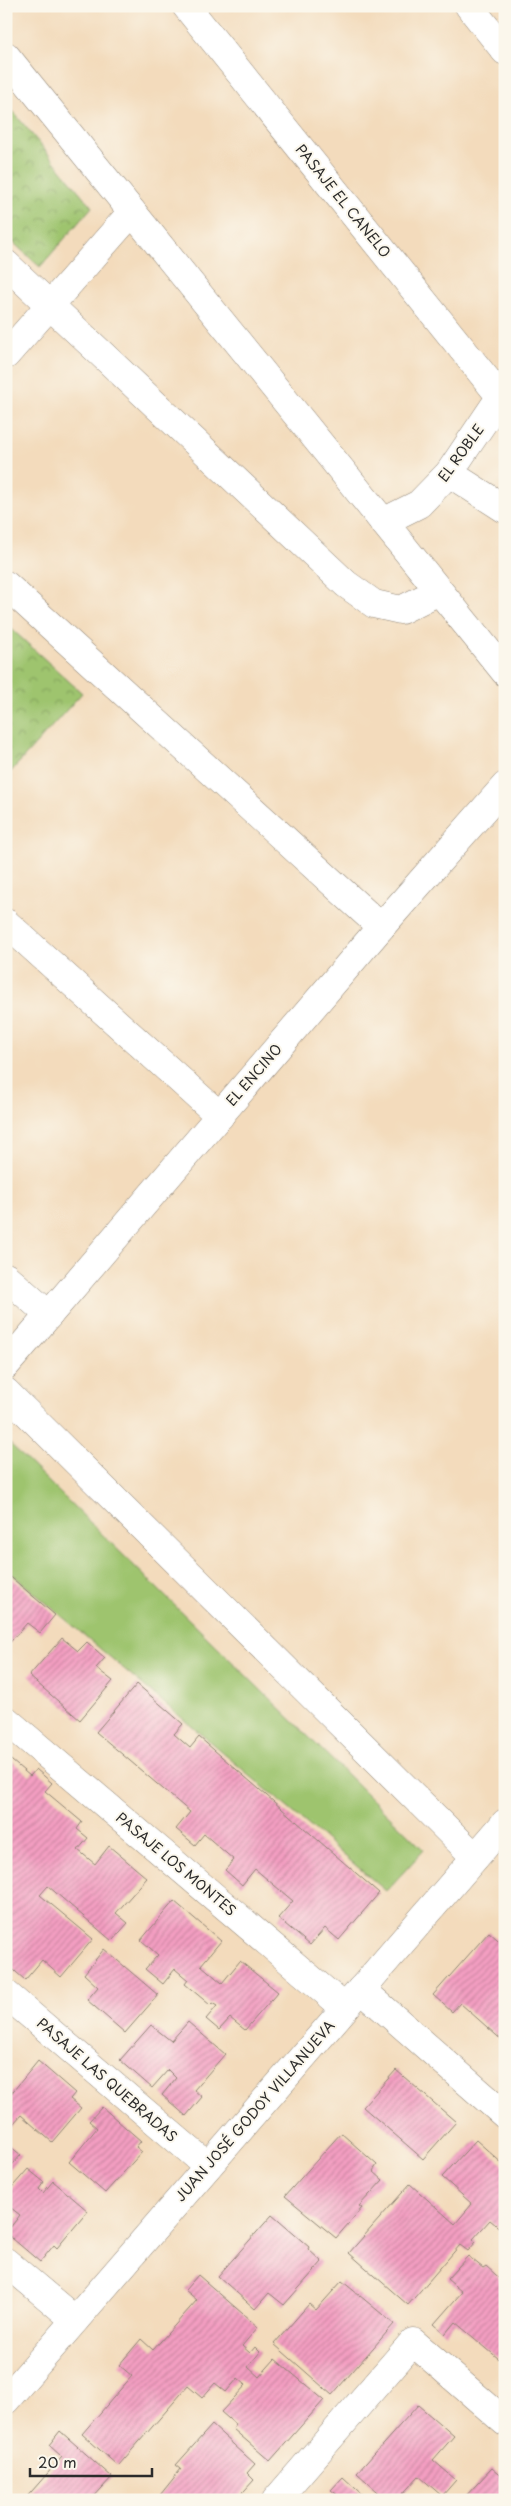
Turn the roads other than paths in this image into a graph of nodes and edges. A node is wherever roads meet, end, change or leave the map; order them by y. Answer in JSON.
{"nodes":[{"id":1,"x":186,"y":6,"type":"edge"},
{"id":2,"x":469,"y":6,"type":"edge"},
{"id":3,"x":505,"y":51,"type":"edge"},
{"id":4,"x":6,"y":56,"type":"edge"},
{"id":5,"x":132,"y":212,"type":"junction"},
{"id":6,"x":6,"y":264,"type":"edge"},
{"id":7,"x":50,"y":305,"type":"junction"},
{"id":8,"x":6,"y":354,"type":"edge"},
{"id":9,"x":502,"y":393,"type":"edge"},
{"id":10,"x":449,"y":473,"type":"junction"},
{"id":11,"x":505,"y":509,"type":"edge"},
{"id":12,"x":383,"y":522,"type":"junction"},
{"id":13,"x":6,"y":586,"type":"edge"},
{"id":14,"x":439,"y":591,"type":"junction"},
{"id":15,"x":505,"y":672,"type":"edge"},
{"id":16,"x":505,"y":786,"type":"edge"},
{"id":17,"x":6,"y":923,"type":"edge"},
{"id":18,"x":381,"y":927,"type":"junction"},
{"id":19,"x":220,"y":1116,"type":"junction"},
{"id":20,"x":6,"y":1277,"type":"edge"},
{"id":21,"x":49,"y":1315,"type":"junction"},
{"id":22,"x":6,"y":1365,"type":"edge"},
{"id":23,"x":6,"y":1392,"type":"edge"},
{"id":24,"x":6,"y":1720,"type":"edge"},
{"id":25,"x":505,"y":1823,"type":"edge"},
{"id":26,"x":475,"y":1857,"type":"junction"},
{"id":27,"x":6,"y":1994,"type":"edge"},
{"id":28,"x":353,"y":1998,"type":"junction"},
{"id":29,"x":505,"y":2115,"type":"edge"},
{"id":30,"x":208,"y":2166,"type":"junction"},
{"id":31,"x":6,"y":2262,"type":"edge"},
{"id":32,"x":75,"y":2320,"type":"junction"},
{"id":33,"x":6,"y":2400,"type":"edge"},
{"id":34,"x":505,"y":2422,"type":"edge"},
{"id":35,"x":276,"y":2500,"type":"edge"}],
"edges":[{"from":1,"to":9,"type":"street","name":"PASAJE EL CANELO"},
{"from":2,"to":3,"type":"street"},
{"from":4,"to":5,"type":"street"},
{"from":5,"to":7,"type":"street"},
{"from":5,"to":12,"type":"street"},
{"from":6,"to":7,"type":"street"},
{"from":7,"to":8,"type":"street"},
{"from":7,"to":14,"type":"street"},
{"from":9,"to":10,"type":"street","name":"EL ROBLE"},
{"from":10,"to":11,"type":"street"},
{"from":10,"to":12,"type":"street","name":"EL ROBLE"},
{"from":12,"to":14,"type":"street"},
{"from":13,"to":18,"type":"street"},
{"from":14,"to":15,"type":"street"},
{"from":16,"to":18,"type":"street","name":"EL ENCINO"},
{"from":17,"to":19,"type":"street"},
{"from":18,"to":19,"type":"street","name":"EL ENCINO"},
{"from":19,"to":21,"type":"street","name":"EL ENCINO"},
{"from":20,"to":21,"type":"street"},
{"from":21,"to":22,"type":"street","name":"EL ENCINO"},
{"from":23,"to":26,"type":"street"},
{"from":24,"to":28,"type":"street","name":"PASAJE LOS MONTES"},
{"from":25,"to":26,"type":"street","name":"JUAN JOSÉ GODOY VILLANUEVA"},
{"from":26,"to":28,"type":"street","name":"JUAN JOSÉ GODOY VILLANUEVA"},
{"from":27,"to":30,"type":"street","name":"PASAJE LAS QUEBRADAS"},
{"from":28,"to":29,"type":"street","name":"PASAJE LOS MONTES"},
{"from":28,"to":30,"type":"street","name":"JUAN JOSÉ GODOY VILLANUEVA"},
{"from":30,"to":32,"type":"street","name":"JUAN JOSÉ GODOY VILLANUEVA"},
{"from":31,"to":32,"type":"street"},
{"from":32,"to":33,"type":"street","name":"JUAN JOSÉ GODOY VILLANUEVA"},
{"from":34,"to":35,"type":"street"}]}
